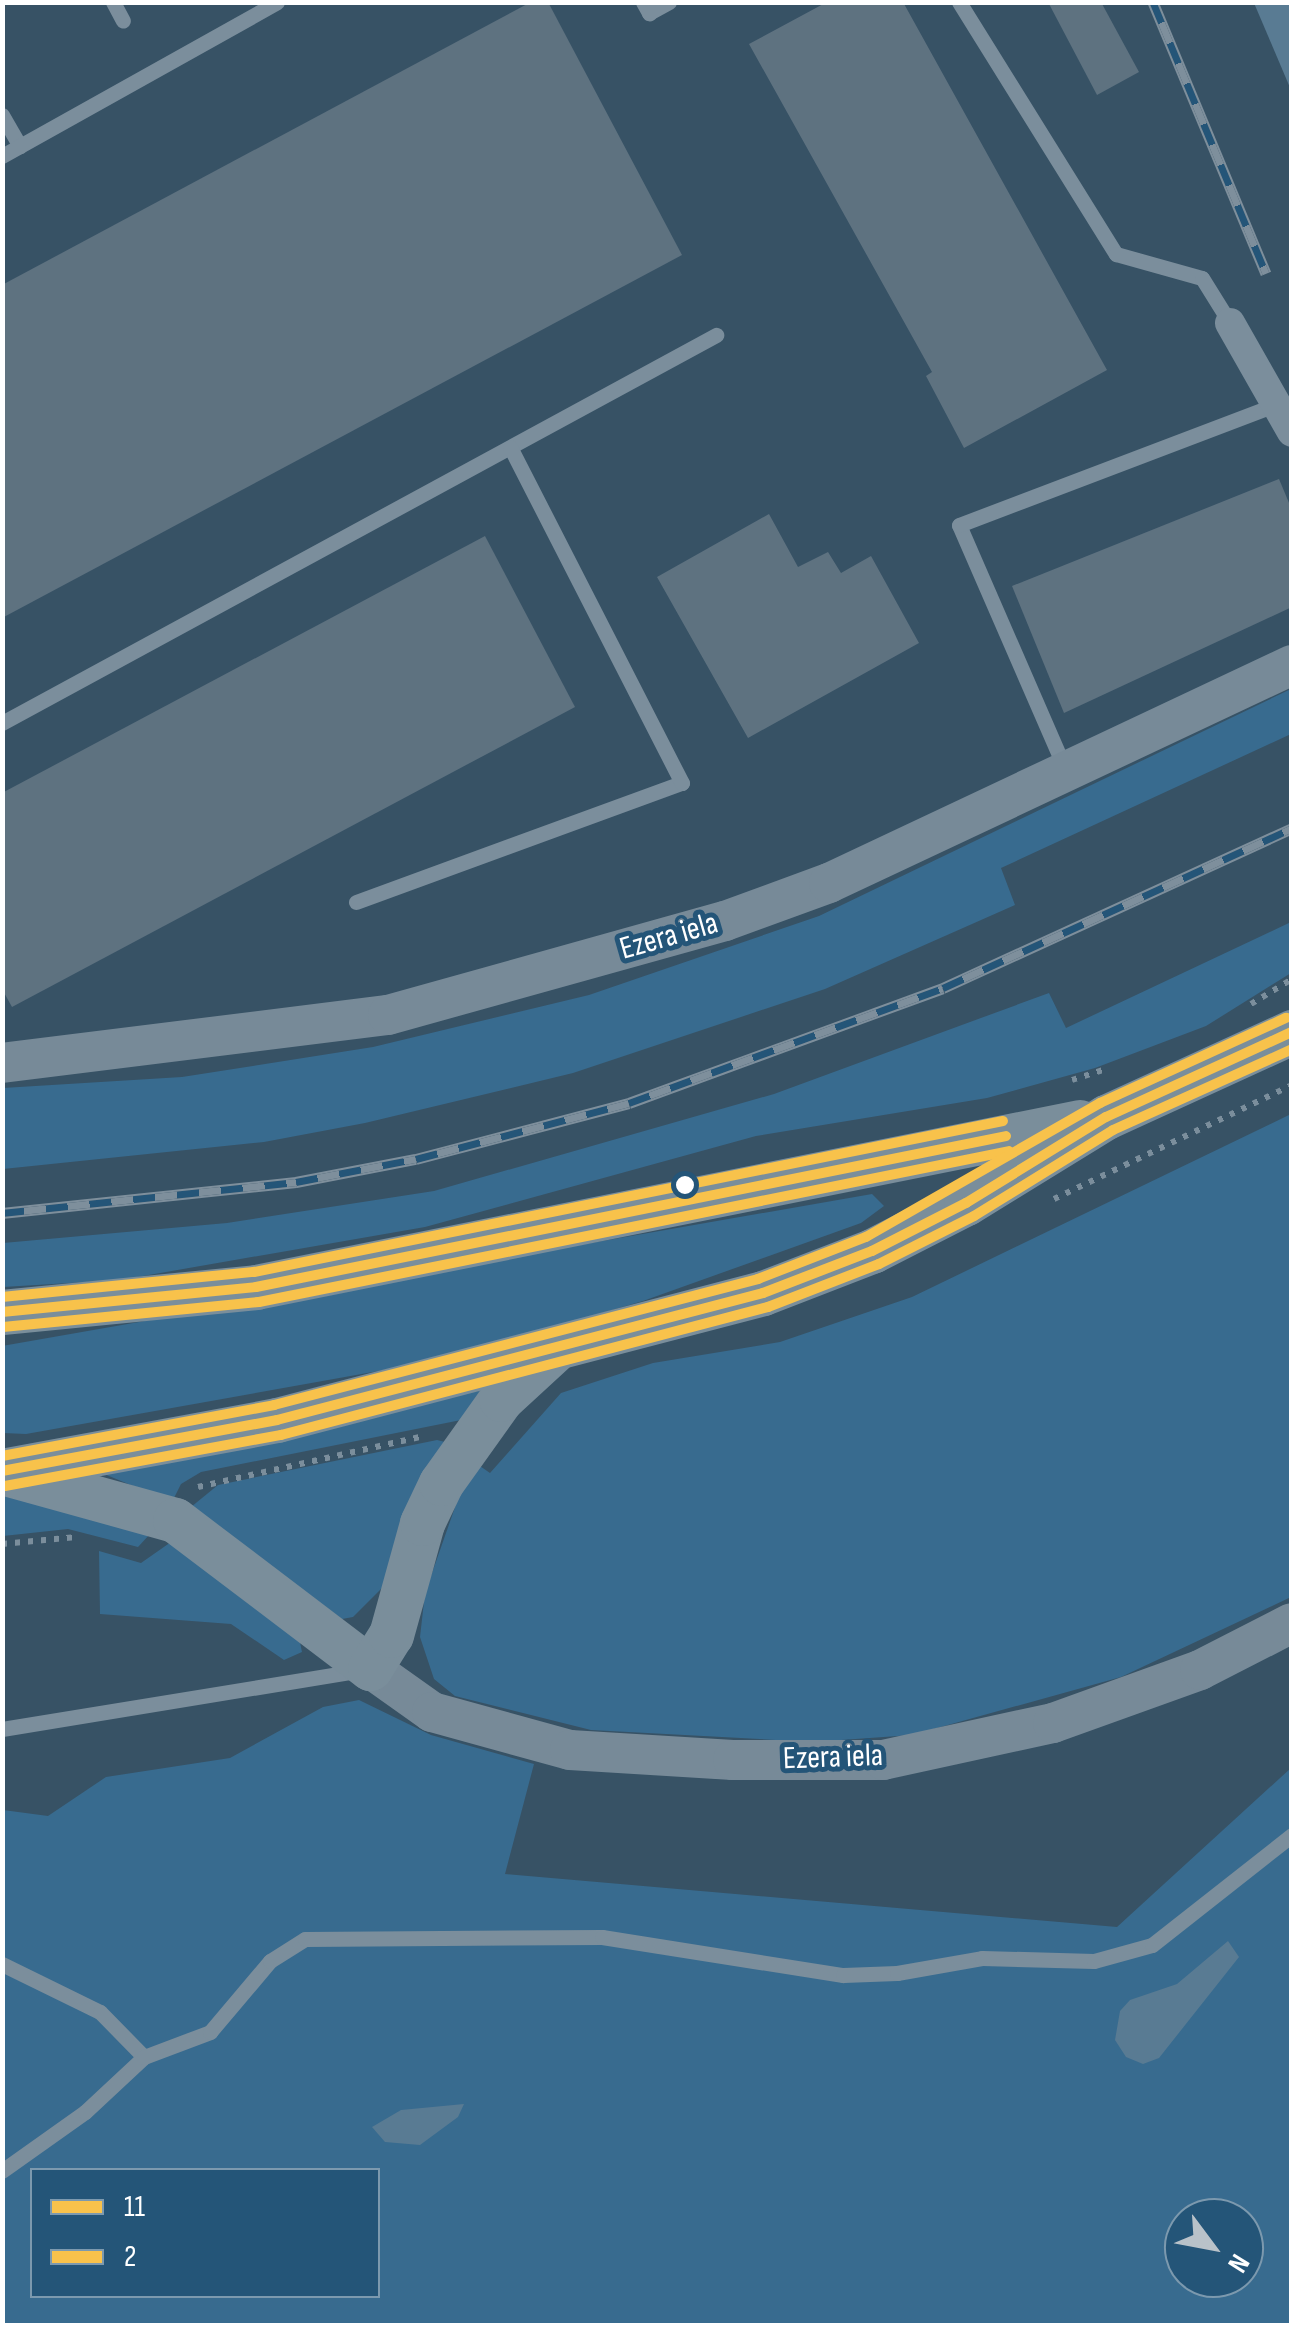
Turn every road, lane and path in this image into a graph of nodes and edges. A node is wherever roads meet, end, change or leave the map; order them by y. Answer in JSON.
{"nodes":[{"id":1,"x":114,"y":2,"type":"edge"},
{"id":2,"x":277,"y":2,"type":"edge"},
{"id":3,"x":643,"y":2,"type":"edge"},
{"id":4,"x":669,"y":2,"type":"edge"},
{"id":5,"x":958,"y":2,"type":"edge"},
{"id":6,"x":123,"y":21,"type":"dead end"},
{"id":7,"x":2,"y":115,"type":"edge"},
{"id":8,"x":20,"y":146,"type":"junction"},
{"id":9,"x":2,"y":156,"type":"edge"},
{"id":10,"x":1230,"y":323,"type":"joint"},
{"id":11,"x":716,"y":336,"type":"dead end"},
{"id":12,"x":1275,"y":405,"type":"junction"},
{"id":13,"x":1292,"y":432,"type":"edge"},
{"id":14,"x":510,"y":448,"type":"junction"},
{"id":15,"x":1292,"y":665,"type":"edge"},
{"id":16,"x":2,"y":723,"type":"edge"},
{"id":17,"x":1068,"y":775,"type":"junction"},
{"id":18,"x":356,"y":902,"type":"dead end"},
{"id":19,"x":1292,"y":979,"type":"edge"},
{"id":20,"x":1238,"y":1012,"type":"dead end"},
{"id":21,"x":1292,"y":1032,"type":"edge"},
{"id":22,"x":2,"y":1063,"type":"edge"},
{"id":23,"x":1116,"y":1066,"type":"dead end"},
{"id":24,"x":1061,"y":1084,"type":"dead end"},
{"id":25,"x":1106,"y":1117,"type":"junction"},
{"id":26,"x":2,"y":1312,"type":"edge"},
{"id":27,"x":557,"y":1346,"type":"junction"},
{"id":28,"x":438,"y":1433,"type":"dead end"},
{"id":29,"x":2,"y":1472,"type":"edge"},
{"id":30,"x":192,"y":1490,"type":"dead end"},
{"id":31,"x":87,"y":1538,"type":"dead end"},
{"id":32,"x":2,"y":1544,"type":"edge"},
{"id":33,"x":1292,"y":1623,"type":"edge"},
{"id":34,"x":370,"y":1668,"type":"junction"},
{"id":35,"x":2,"y":1730,"type":"edge"},
{"id":36,"x":1292,"y":1834,"type":"edge"},
{"id":37,"x":2,"y":1964,"type":"edge"},
{"id":38,"x":116,"y":2029,"type":"junction"},
{"id":39,"x":168,"y":2050,"type":"junction"},
{"id":40,"x":144,"y":2057,"type":"junction"},
{"id":41,"x":118,"y":2080,"type":"junction"},
{"id":42,"x":2,"y":2171,"type":"edge"}],
"edges":[{"from":1,"to":6,"type":"lane"},
{"from":2,"to":8,"type":"lane"},
{"from":3,"to":4,"type":"lane"},
{"from":5,"to":10,"type":"lane"},
{"from":7,"to":8,"type":"lane"},
{"from":8,"to":9,"type":"lane"},
{"from":10,"to":12,"type":"street"},
{"from":11,"to":14,"type":"lane"},
{"from":12,"to":13,"type":"street"},
{"from":12,"to":17,"type":"lane"},
{"from":14,"to":16,"type":"lane"},
{"from":14,"to":18,"type":"lane"},
{"from":15,"to":17,"type":"street","name":"Ezera iela"},
{"from":17,"to":22,"type":"street","name":"Ezera iela"},
{"from":19,"to":20,"type":"path"},
{"from":21,"to":25,"type":"main road"},
{"from":23,"to":24,"type":"path"},
{"from":25,"to":26,"type":"main road"},
{"from":25,"to":27,"type":"main road"},
{"from":27,"to":29,"type":"main road"},
{"from":27,"to":34,"type":"main road"},
{"from":28,"to":30,"type":"path"},
{"from":29,"to":34,"type":"main road"},
{"from":31,"to":32,"type":"path"},
{"from":33,"to":34,"type":"street","name":"Ezera iela"},
{"from":34,"to":35,"type":"lane"},
{"from":36,"to":39,"type":"lane"},
{"from":37,"to":38,"type":"lane"},
{"from":38,"to":39,"type":"lane"},
{"from":38,"to":40,"type":"lane"},
{"from":38,"to":41,"type":"lane"},
{"from":39,"to":40,"type":"lane"},
{"from":40,"to":41,"type":"lane"},
{"from":41,"to":42,"type":"lane"}]}
